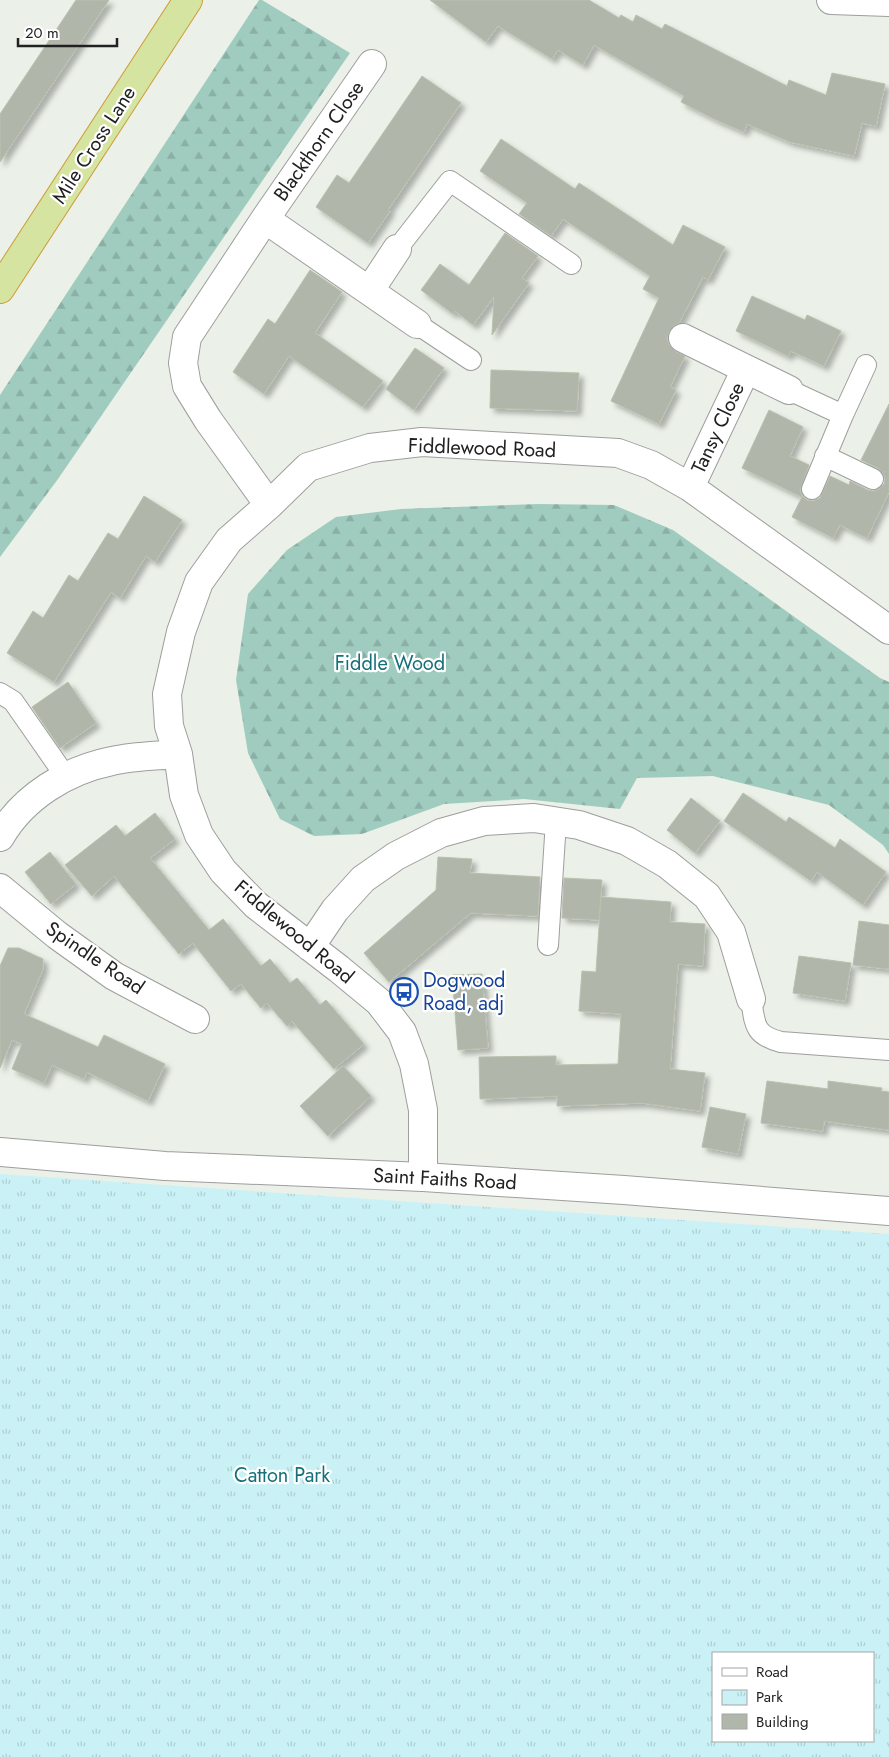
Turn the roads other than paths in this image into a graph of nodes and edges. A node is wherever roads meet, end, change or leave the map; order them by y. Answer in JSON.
{"nodes":[{"id":1,"x":188,"y":0,"type":"edge"},
{"id":2,"x":831,"y":0,"type":"edge"},
{"id":3,"x":889,"y":2,"type":"edge"},
{"id":4,"x":372,"y":64,"type":"dead end"},
{"id":5,"x":266,"y":219,"type":"junction"},
{"id":6,"x":397,"y":250,"type":"joint"},
{"id":7,"x":571,"y":264,"type":"dead end"},
{"id":8,"x":0,"y":289,"type":"edge"},
{"id":9,"x":370,"y":290,"type":"junction"},
{"id":10,"x":416,"y":324,"type":"joint"},
{"id":11,"x":683,"y":338,"type":"dead end"},
{"id":12,"x":471,"y":360,"type":"dead end"},
{"id":13,"x":866,"y":365,"type":"dead end"},
{"id":14,"x":746,"y":368,"type":"junction"},
{"id":15,"x":789,"y":390,"type":"joint"},
{"id":16,"x":843,"y":414,"type":"junction"},
{"id":17,"x":825,"y":456,"type":"junction"},
{"id":18,"x":873,"y":479,"type":"dead end"},
{"id":19,"x":690,"y":487,"type":"junction"},
{"id":20,"x":812,"y":489,"type":"dead end"},
{"id":21,"x":269,"y":505,"type":"junction"},
{"id":22,"x":889,"y":630,"type":"edge"},
{"id":23,"x":0,"y":693,"type":"edge"},
{"id":24,"x":178,"y":754,"type":"junction"},
{"id":25,"x":66,"y":777,"type":"junction"},
{"id":26,"x":556,"y":821,"type":"junction"},
{"id":27,"x":0,"y":837,"type":"edge"},
{"id":28,"x":0,"y":888,"type":"edge"},
{"id":29,"x":548,"y":945,"type":"dead end"},
{"id":30,"x":310,"y":948,"type":"junction"},
{"id":31,"x":752,"y":999,"type":"joint"},
{"id":32,"x":195,"y":1019,"type":"dead end"},
{"id":33,"x":889,"y":1050,"type":"edge"},
{"id":34,"x":0,"y":1152,"type":"edge"},
{"id":35,"x":423,"y":1177,"type":"junction"},
{"id":36,"x":889,"y":1211,"type":"edge"}],
"edges":[{"from":1,"to":8,"type":"highway","name":"Mile Cross Lane"},
{"from":2,"to":3,"type":"street"},
{"from":4,"to":5,"type":"street","name":"Blackthorn Close"},
{"from":5,"to":9,"type":"street","name":"Blackthorn Close"},
{"from":5,"to":21,"type":"street","name":"Blackthorn Close"},
{"from":6,"to":7,"type":"lane"},
{"from":6,"to":9,"type":"street"},
{"from":9,"to":10,"type":"street","name":"Blackthorn Close"},
{"from":10,"to":12,"type":"lane"},
{"from":11,"to":14,"type":"street","name":"Tansy Close"},
{"from":13,"to":16,"type":"lane"},
{"from":14,"to":15,"type":"street","name":"Tansy Close"},
{"from":14,"to":19,"type":"street","name":"Tansy Close"},
{"from":15,"to":16,"type":"lane"},
{"from":16,"to":17,"type":"lane"},
{"from":17,"to":18,"type":"lane"},
{"from":17,"to":20,"type":"lane"},
{"from":19,"to":21,"type":"street","name":"Fiddlewood Road"},
{"from":19,"to":22,"type":"street","name":"Fiddlewood Road"},
{"from":21,"to":24,"type":"street","name":"Fiddlewood Road"},
{"from":23,"to":25,"type":"lane"},
{"from":24,"to":25,"type":"street"},
{"from":24,"to":30,"type":"street","name":"Fiddlewood Road"},
{"from":25,"to":27,"type":"street"},
{"from":26,"to":29,"type":"lane"},
{"from":26,"to":30,"type":"street"},
{"from":26,"to":31,"type":"street"},
{"from":28,"to":32,"type":"street","name":"Spindle Road"},
{"from":30,"to":35,"type":"street","name":"Fiddlewood Road"},
{"from":31,"to":33,"type":"lane"},
{"from":34,"to":35,"type":"street","name":"Saint Faiths Road"},
{"from":35,"to":36,"type":"street","name":"Saint Faiths Road"}]}
